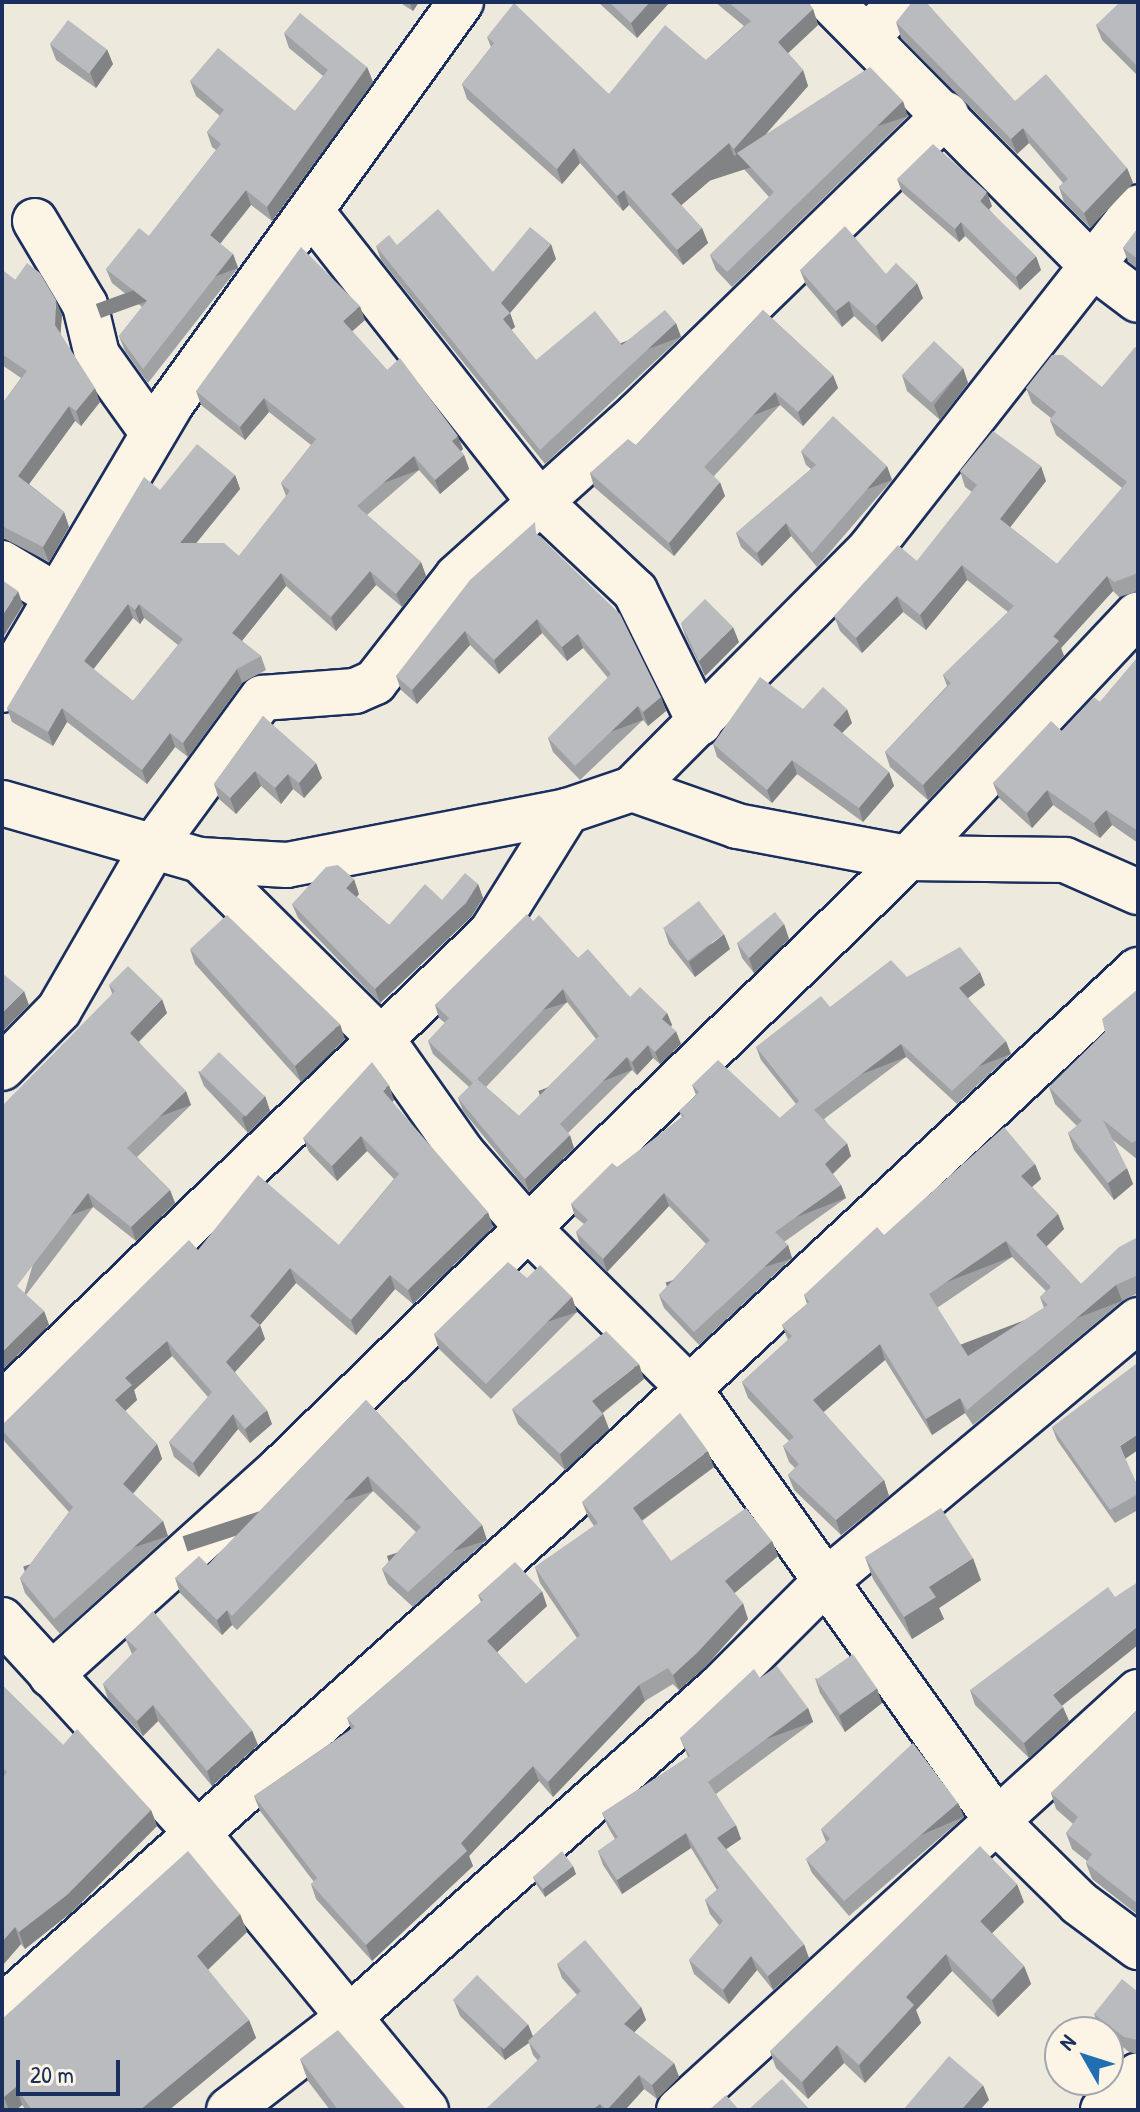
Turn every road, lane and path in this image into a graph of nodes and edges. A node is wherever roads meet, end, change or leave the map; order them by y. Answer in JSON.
{"nodes":[{"id":1,"x":461,"y":2,"type":"edge"},
{"id":2,"x":831,"y":2,"type":"edge"},
{"id":3,"x":900,"y":2,"type":"edge"},
{"id":4,"x":867,"y":38,"type":"junction"},
{"id":5,"x":946,"y":114,"type":"junction"},
{"id":6,"x":1138,"y":207,"type":"edge"},
{"id":7,"x":313,"y":214,"type":"junction"},
{"id":8,"x":35,"y":221,"type":"dead end"},
{"id":9,"x":1089,"y":263,"type":"junction"},
{"id":10,"x":1138,"y":300,"type":"edge"},
{"id":11,"x":152,"y":432,"type":"junction"},
{"id":12,"x":539,"y":501,"type":"junction"},
{"id":13,"x":2,"y":563,"type":"edge"},
{"id":14,"x":55,"y":595,"type":"junction"},
{"id":15,"x":1138,"y":614,"type":"edge"},
{"id":16,"x":2,"y":690,"type":"edge"},
{"id":17,"x":700,"y":723,"type":"junction"},
{"id":18,"x":632,"y":789,"type":"junction"},
{"id":19,"x":2,"y":803,"type":"edge"},
{"id":20,"x":567,"y":811,"type":"junction"},
{"id":21,"x":155,"y":844,"type":"junction"},
{"id":22,"x":908,"y":858,"type":"junction"},
{"id":23,"x":200,"y":860,"type":"junction"},
{"id":24,"x":1138,"y":892,"type":"edge"},
{"id":25,"x":1138,"y":970,"type":"edge"},
{"id":26,"x":383,"y":1041,"type":"junction"},
{"id":27,"x":2,"y":1068,"type":"edge"},
{"id":28,"x":527,"y":1227,"type":"junction"},
{"id":29,"x":1138,"y":1320,"type":"edge"},
{"id":30,"x":686,"y":1385,"type":"junction"},
{"id":31,"x":2,"y":1405,"type":"edge"},
{"id":32,"x":826,"y":1581,"type":"junction"},
{"id":33,"x":2,"y":1620,"type":"edge"},
{"id":34,"x":51,"y":1675,"type":"junction"},
{"id":35,"x":1138,"y":1692,"type":"edge"},
{"id":36,"x":1000,"y":1825,"type":"junction"},
{"id":37,"x":199,"y":1835,"type":"junction"},
{"id":38,"x":1138,"y":1947,"type":"edge"},
{"id":39,"x":2,"y":2008,"type":"edge"},
{"id":40,"x":353,"y":2014,"type":"junction"},
{"id":41,"x":1138,"y":2075,"type":"edge"},
{"id":42,"x":229,"y":2110,"type":"edge"},
{"id":43,"x":426,"y":2110,"type":"edge"},
{"id":44,"x":679,"y":2110,"type":"edge"},
{"id":45,"x":1103,"y":2110,"type":"edge"}],
"edges":[{"from":1,"to":7,"type":"street"},
{"from":2,"to":4,"type":"street"},
{"from":3,"to":4,"type":"street"},
{"from":4,"to":5,"type":"street"},
{"from":5,"to":9,"type":"street"},
{"from":5,"to":12,"type":"street"},
{"from":6,"to":9,"type":"street"},
{"from":7,"to":11,"type":"street"},
{"from":7,"to":12,"type":"street"},
{"from":8,"to":11,"type":"street"},
{"from":9,"to":10,"type":"street"},
{"from":9,"to":17,"type":"street"},
{"from":11,"to":14,"type":"street"},
{"from":12,"to":17,"type":"street"},
{"from":12,"to":21,"type":"street"},
{"from":13,"to":14,"type":"street"},
{"from":14,"to":16,"type":"street"},
{"from":15,"to":22,"type":"street"},
{"from":17,"to":18,"type":"street"},
{"from":18,"to":20,"type":"street"},
{"from":18,"to":22,"type":"street"},
{"from":19,"to":21,"type":"street"},
{"from":20,"to":23,"type":"street"},
{"from":20,"to":26,"type":"street"},
{"from":21,"to":23,"type":"street"},
{"from":21,"to":27,"type":"street"},
{"from":22,"to":24,"type":"street"},
{"from":22,"to":28,"type":"street"},
{"from":23,"to":26,"type":"street"},
{"from":25,"to":30,"type":"street"},
{"from":26,"to":28,"type":"street"},
{"from":26,"to":31,"type":"street"},
{"from":28,"to":30,"type":"street"},
{"from":28,"to":34,"type":"street"},
{"from":29,"to":32,"type":"street"},
{"from":30,"to":32,"type":"street"},
{"from":30,"to":37,"type":"street"},
{"from":32,"to":36,"type":"street"},
{"from":32,"to":40,"type":"street"},
{"from":33,"to":34,"type":"street"},
{"from":34,"to":37,"type":"street"},
{"from":35,"to":36,"type":"street"},
{"from":36,"to":38,"type":"street"},
{"from":36,"to":44,"type":"street"},
{"from":37,"to":39,"type":"street"},
{"from":37,"to":40,"type":"street"},
{"from":40,"to":42,"type":"street"},
{"from":40,"to":43,"type":"street"},
{"from":41,"to":45,"type":"street"}]}
